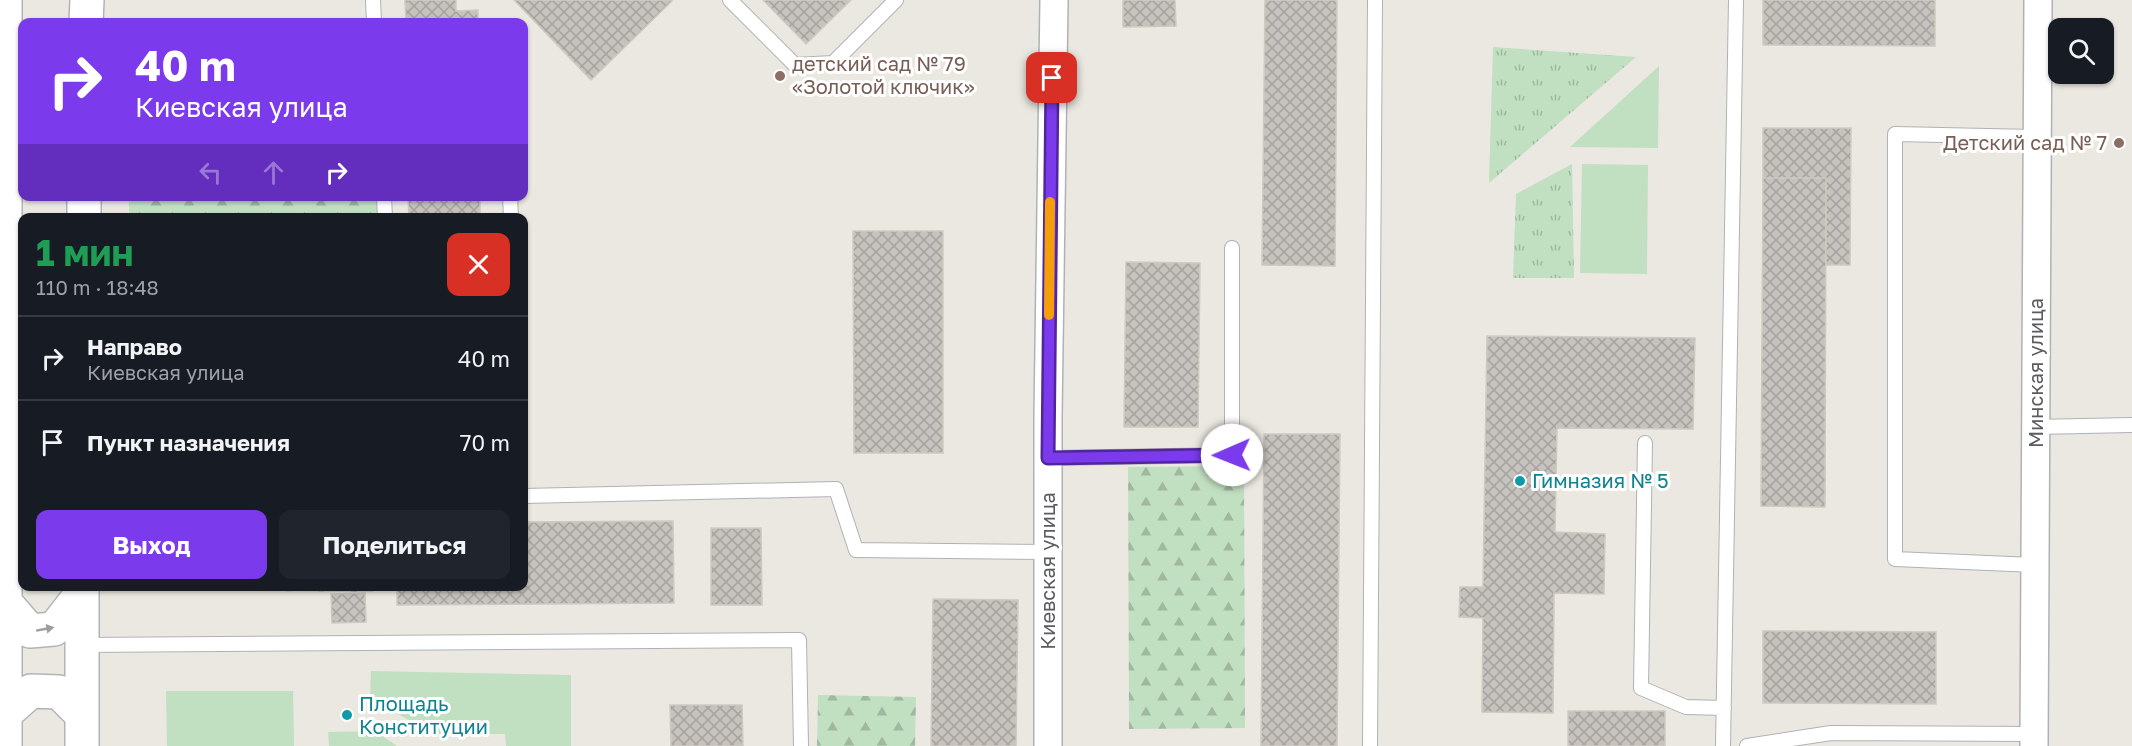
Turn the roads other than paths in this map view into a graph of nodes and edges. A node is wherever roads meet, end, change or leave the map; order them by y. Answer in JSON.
{"nodes":[{"id":1,"x":5,"y":0,"type":"edge"},
{"id":2,"x":87,"y":0,"type":"edge"},
{"id":3,"x":373,"y":0,"type":"edge"},
{"id":4,"x":730,"y":0,"type":"edge"},
{"id":5,"x":896,"y":0,"type":"edge"},
{"id":6,"x":1054,"y":0,"type":"edge"},
{"id":7,"x":1375,"y":0,"type":"edge"},
{"id":8,"x":1736,"y":0,"type":"edge"},
{"id":9,"x":2038,"y":0,"type":"edge"},
{"id":10,"x":86,"y":18,"type":"edge"},
{"id":11,"x":374,"y":18,"type":"edge"},
{"id":12,"x":3,"y":46,"type":"edge"},
{"id":13,"x":2037,"y":136,"type":"junction"},
{"id":14,"x":1232,"y":248,"type":"dead end"},
{"id":15,"x":2132,"y":425,"type":"edge"},
{"id":16,"x":2035,"y":427,"type":"junction"},
{"id":17,"x":1645,"y":443,"type":"dead end"},
{"id":18,"x":1048,"y":458,"type":"junction"},
{"id":19,"x":528,"y":496,"type":"edge"},
{"id":20,"x":1049,"y":552,"type":"junction"},
{"id":21,"x":2035,"y":565,"type":"junction"},
{"id":22,"x":81,"y":591,"type":"edge"},
{"id":23,"x":82,"y":591,"type":"edge"},
{"id":24,"x":4,"y":592,"type":"edge"},
{"id":25,"x":82,"y":645,"type":"junction"},
{"id":26,"x":1724,"y":708,"type":"junction"},
{"id":27,"x":6,"y":712,"type":"junction"},
{"id":28,"x":81,"y":714,"type":"junction"},
{"id":29,"x":1831,"y":740,"type":"edge"},
{"id":30,"x":2034,"y":740,"type":"edge"},
{"id":31,"x":5,"y":746,"type":"edge"},
{"id":32,"x":82,"y":746,"type":"edge"},
{"id":33,"x":801,"y":746,"type":"edge"},
{"id":34,"x":1048,"y":746,"type":"edge"},
{"id":35,"x":1370,"y":746,"type":"edge"},
{"id":36,"x":1723,"y":746,"type":"edge"},
{"id":37,"x":1747,"y":746,"type":"edge"}],
"edges":[{"from":1,"to":12,"type":"main road"},
{"from":2,"to":10,"type":"main road"},
{"from":3,"to":11,"type":"lane"},
{"from":4,"to":5,"type":"lane"},
{"from":6,"to":18,"type":"street","name":"Киевская улица"},
{"from":7,"to":35,"type":"lane"},
{"from":8,"to":26,"type":"lane"},
{"from":9,"to":13,"type":"street","name":"Минская улица"},
{"from":12,"to":24,"type":"main road"},
{"from":13,"to":16,"type":"street","name":"Минская улица"},
{"from":13,"to":21,"type":"lane"},
{"from":14,"to":18,"type":"lane"},
{"from":15,"to":16,"type":"lane"},
{"from":16,"to":21,"type":"street","name":"Минская улица"},
{"from":17,"to":26,"type":"lane"},
{"from":18,"to":20,"type":"street","name":"Киевская улица"},
{"from":19,"to":20,"type":"lane"},
{"from":20,"to":34,"type":"street","name":"Киевская улица"},
{"from":21,"to":30,"type":"street","name":"Минская улица"},
{"from":24,"to":22,"type":"main road","one_way":true},
{"from":23,"to":25,"type":"main road"},
{"from":24,"to":27,"type":"main road"},
{"from":25,"to":28,"type":"main road"},
{"from":25,"to":33,"type":"lane"},
{"from":26,"to":36,"type":"lane"},
{"from":27,"to":28,"type":"main road"},
{"from":27,"to":31,"type":"main road"},
{"from":28,"to":32,"type":"main road"},
{"from":29,"to":30,"type":"lane"},
{"from":29,"to":37,"type":"lane"}]}
